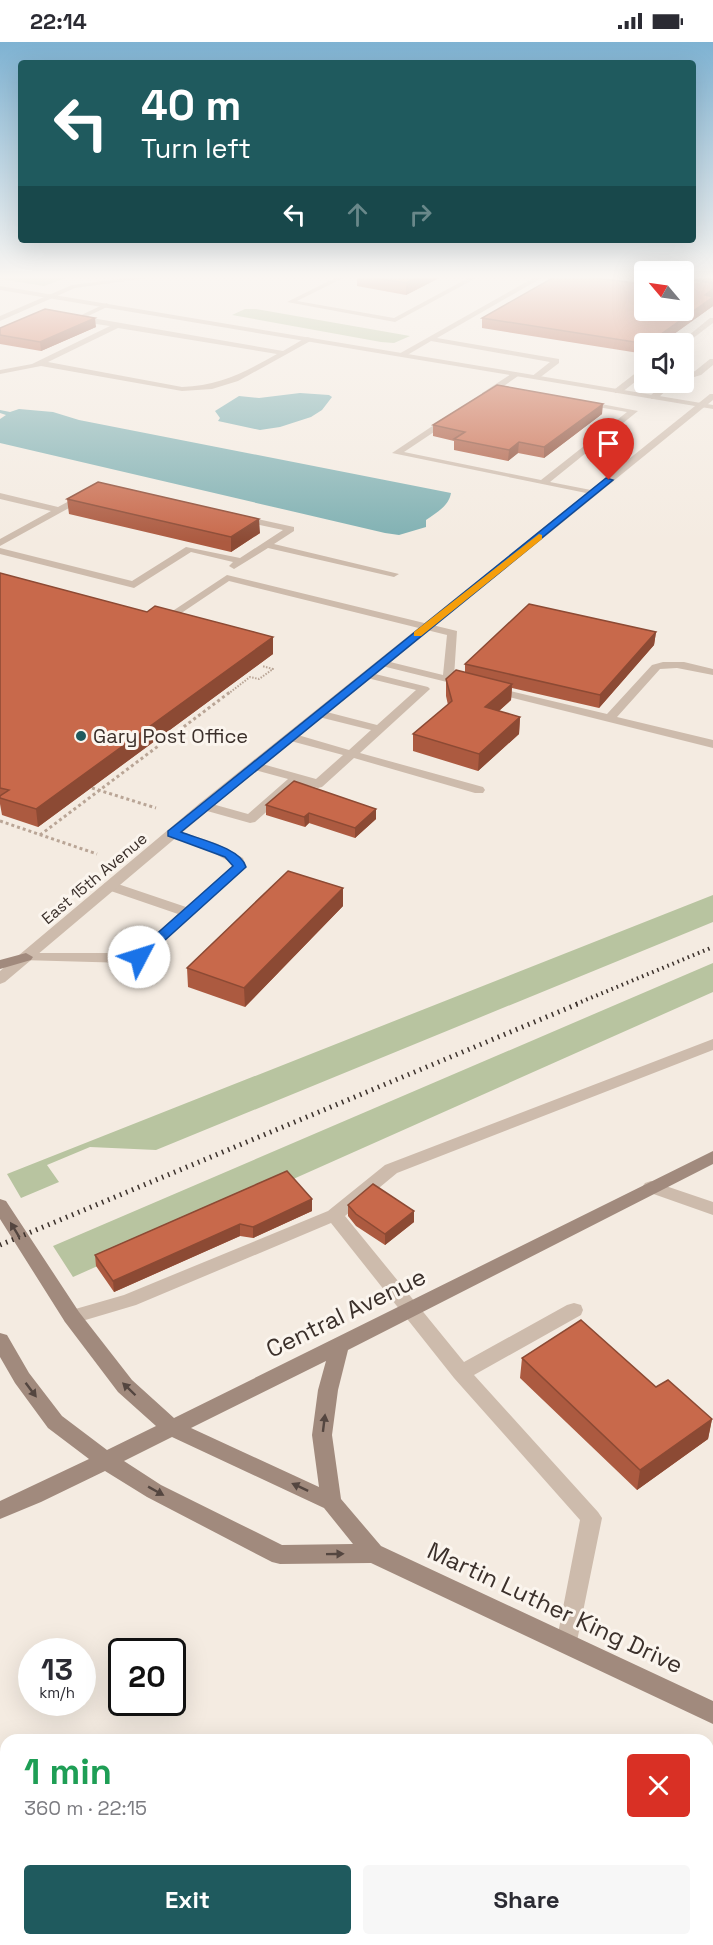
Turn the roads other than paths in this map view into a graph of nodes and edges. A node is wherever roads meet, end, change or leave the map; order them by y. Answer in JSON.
{"nodes":[{"id":1,"x":32,"y":365,"type":"edge"},
{"id":2,"x":50,"y":365,"type":"edge"},
{"id":3,"x":262,"y":365,"type":"edge"},
{"id":4,"x":464,"y":365,"type":"edge"},
{"id":5,"x":551,"y":365,"type":"edge"},
{"id":6,"x":708,"y":365,"type":"edge"},
{"id":7,"x":0,"y":372,"type":"edge"},
{"id":8,"x":518,"y":374,"type":"junction"},
{"id":9,"x":694,"y":374,"type":"edge"},
{"id":10,"x":535,"y":377,"type":"junction"},
{"id":11,"x":634,"y":380,"type":"edge"},
{"id":12,"x":497,"y":387,"type":"junction"},
{"id":13,"x":508,"y":389,"type":"edge"},
{"id":14,"x":621,"y":391,"type":"junction"},
{"id":15,"x":659,"y":393,"type":"edge"},
{"id":16,"x":713,"y":396,"type":"edge"},
{"id":17,"x":654,"y":397,"type":"junction"},
{"id":18,"x":480,"y":398,"type":"edge"},
{"id":19,"x":573,"y":400,"type":"edge"},
{"id":20,"x":605,"y":406,"type":"junction"},
{"id":21,"x":707,"y":406,"type":"edge"},
{"id":22,"x":454,"y":415,"type":"edge"},
{"id":23,"x":543,"y":483,"type":"junction"},
{"id":24,"x":100,"y":488,"type":"edge"},
{"id":25,"x":593,"y":493,"type":"junction"},
{"id":26,"x":0,"y":496,"type":"edge"},
{"id":27,"x":59,"y":510,"type":"junction"},
{"id":28,"x":224,"y":514,"type":"edge"},
{"id":29,"x":0,"y":543,"type":"edge"},
{"id":30,"x":266,"y":545,"type":"junction"},
{"id":31,"x":0,"y":551,"type":"edge"},
{"id":32,"x":241,"y":561,"type":"junction"},
{"id":33,"x":394,"y":574,"type":"dead end"},
{"id":34,"x":226,"y":578,"type":"junction"},
{"id":35,"x":167,"y":618,"type":"edge"},
{"id":36,"x":427,"y":627,"type":"junction"},
{"id":37,"x":382,"y":663,"type":"junction"},
{"id":38,"x":713,"y":672,"type":"edge"},
{"id":39,"x":367,"y":675,"type":"junction"},
{"id":40,"x":448,"y":679,"type":"junction"},
{"id":41,"x":320,"y":714,"type":"junction"},
{"id":42,"x":610,"y":718,"type":"junction"},
{"id":43,"x":379,"y":729,"type":"junction"},
{"id":44,"x":291,"y":737,"type":"junction"},
{"id":45,"x":713,"y":744,"type":"edge"},
{"id":46,"x":352,"y":754,"type":"junction"},
{"id":47,"x":255,"y":766,"type":"junction"},
{"id":48,"x":297,"y":778,"type":"junction"},
{"id":49,"x":479,"y":790,"type":"dead end"},
{"id":50,"x":205,"y":806,"type":"junction"},
{"id":51,"x":172,"y":833,"type":"junction"},
{"id":52,"x":110,"y":886,"type":"junction"},
{"id":53,"x":189,"y":913,"type":"junction"},
{"id":54,"x":26,"y":957,"type":"junction"},
{"id":55,"x":0,"y":965,"type":"edge"},
{"id":56,"x":0,"y":979,"type":"edge"},
{"id":57,"x":713,"y":1044,"type":"edge"},
{"id":58,"x":713,"y":1157,"type":"edge"},
{"id":59,"x":651,"y":1187,"type":"junction"},
{"id":60,"x":0,"y":1205,"type":"edge"},
{"id":61,"x":713,"y":1209,"type":"edge"},
{"id":62,"x":334,"y":1215,"type":"junction"},
{"id":63,"x":411,"y":1310,"type":"junction"},
{"id":64,"x":574,"y":1310,"type":"dead end"},
{"id":65,"x":72,"y":1317,"type":"junction"},
{"id":66,"x":0,"y":1340,"type":"edge"},
{"id":67,"x":339,"y":1346,"type":"junction"},
{"id":68,"x":461,"y":1373,"type":"junction"},
{"id":69,"x":172,"y":1428,"type":"junction"},
{"id":70,"x":106,"y":1461,"type":"junction"},
{"id":71,"x":331,"y":1502,"type":"junction"},
{"id":72,"x":0,"y":1510,"type":"edge"},
{"id":73,"x":373,"y":1553,"type":"junction"},
{"id":74,"x":567,"y":1644,"type":"junction"},
{"id":75,"x":713,"y":1713,"type":"edge"}],
"edges":[{"from":1,"to":7,"type":"street"},
{"from":2,"to":3,"type":"street"},
{"from":4,"to":8,"type":"street"},
{"from":5,"to":10,"type":"street"},
{"from":6,"to":9,"type":"street"},
{"from":8,"to":10,"type":"street"},
{"from":8,"to":12,"type":"street"},
{"from":10,"to":14,"type":"street"},
{"from":11,"to":14,"type":"street"},
{"from":12,"to":13,"type":"street"},
{"from":12,"to":18,"type":"street"},
{"from":14,"to":17,"type":"street"},
{"from":14,"to":20,"type":"street"},
{"from":15,"to":17,"type":"street"},
{"from":16,"to":21,"type":"street","name":"East 15th Avenue"},
{"from":17,"to":21,"type":"street"},
{"from":19,"to":20,"type":"street"},
{"from":20,"to":23,"type":"street"},
{"from":21,"to":25,"type":"street","name":"East 15th Avenue"},
{"from":22,"to":23,"type":"street"},
{"from":23,"to":25,"type":"street"},
{"from":24,"to":27,"type":"street"},
{"from":25,"to":36,"type":"street","name":"East 15th Avenue"},
{"from":26,"to":27,"type":"street"},
{"from":27,"to":29,"type":"street"},
{"from":28,"to":30,"type":"street"},
{"from":30,"to":32,"type":"street"},
{"from":30,"to":33,"type":"street"},
{"from":31,"to":32,"type":"street"},
{"from":32,"to":34,"type":"street"},
{"from":34,"to":35,"type":"street"},
{"from":34,"to":36,"type":"street"},
{"from":36,"to":37,"type":"street","name":"East 15th Avenue"},
{"from":36,"to":40,"type":"street"},
{"from":37,"to":39,"type":"street","name":"East 15th Avenue"},
{"from":37,"to":40,"type":"street"},
{"from":38,"to":42,"type":"street"},
{"from":39,"to":41,"type":"street","name":"East 15th Avenue"},
{"from":39,"to":43,"type":"street"},
{"from":40,"to":42,"type":"street"},
{"from":41,"to":43,"type":"street"},
{"from":41,"to":44,"type":"street","name":"East 15th Avenue"},
{"from":42,"to":45,"type":"street"},
{"from":43,"to":46,"type":"street"},
{"from":44,"to":46,"type":"street"},
{"from":44,"to":47,"type":"street","name":"East 15th Avenue"},
{"from":46,"to":48,"type":"street"},
{"from":46,"to":49,"type":"street"},
{"from":47,"to":48,"type":"street"},
{"from":47,"to":50,"type":"street","name":"East 15th Avenue"},
{"from":48,"to":50,"type":"street"},
{"from":50,"to":51,"type":"street","name":"East 15th Avenue"},
{"from":51,"to":52,"type":"street","name":"East 15th Avenue"},
{"from":51,"to":53,"type":"street"},
{"from":52,"to":53,"type":"street"},
{"from":52,"to":54,"type":"street","name":"East 15th Avenue"},
{"from":53,"to":54,"type":"street"},
{"from":54,"to":55,"type":"main road"},
{"from":54,"to":56,"type":"street","name":"East 15th Avenue"},
{"from":57,"to":62,"type":"street"},
{"from":58,"to":59,"type":"main road","name":"Central Avenue"},
{"from":59,"to":61,"type":"street"},
{"from":59,"to":63,"type":"main road","name":"Central Avenue"},
{"from":65,"to":60,"type":"main road","name":"Martin Luther King Drive","one_way":true},
{"from":62,"to":63,"type":"street"},
{"from":62,"to":65,"type":"street"},
{"from":63,"to":67,"type":"main road","name":"Central Avenue"},
{"from":63,"to":68,"type":"street"},
{"from":64,"to":68,"type":"street"},
{"from":69,"to":65,"type":"main road","name":"Martin Luther King Drive","one_way":true},
{"from":66,"to":70,"type":"main road","name":"Martin Luther King Drive","one_way":true},
{"from":67,"to":69,"type":"main road","name":"Central Avenue"},
{"from":71,"to":67,"type":"main road","one_way":true},
{"from":68,"to":74,"type":"street"},
{"from":69,"to":70,"type":"main road","name":"Central Avenue"},
{"from":71,"to":69,"type":"main road","name":"Martin Luther King Drive","one_way":true},
{"from":70,"to":72,"type":"main road","name":"Central Avenue"},
{"from":70,"to":73,"type":"main road","name":"Martin Luther King Drive","one_way":true},
{"from":71,"to":73,"type":"main road","name":"Martin Luther King Drive"},
{"from":73,"to":74,"type":"main road","name":"Martin Luther King Drive"},
{"from":74,"to":75,"type":"main road","name":"Martin Luther King Drive"}]}
